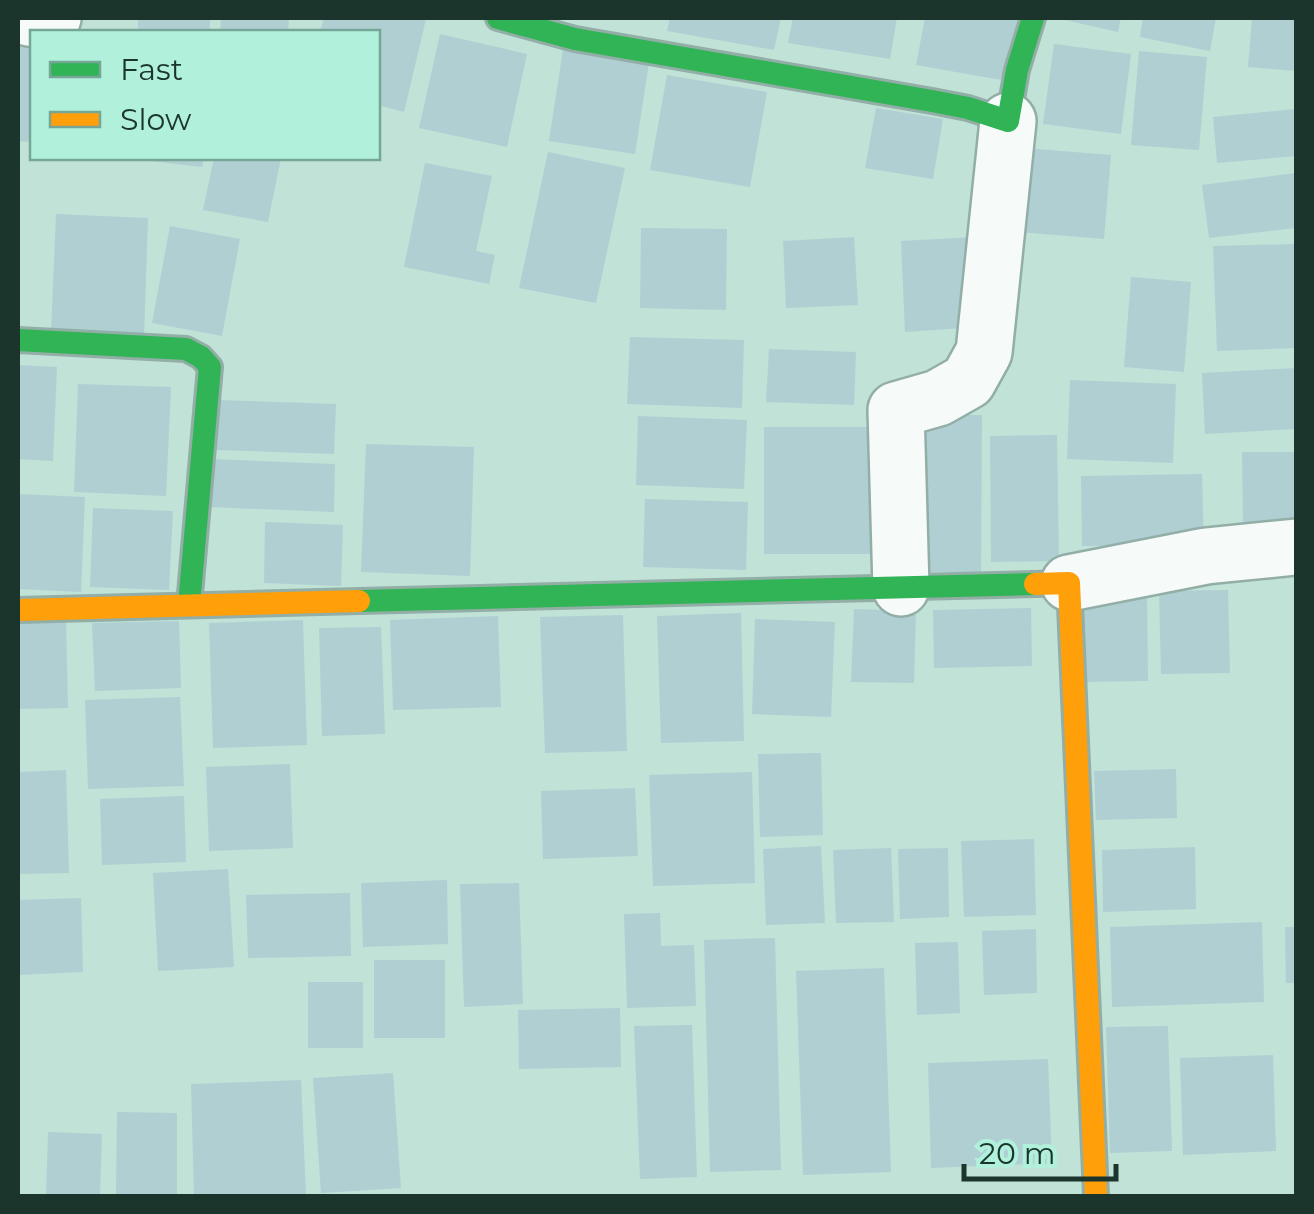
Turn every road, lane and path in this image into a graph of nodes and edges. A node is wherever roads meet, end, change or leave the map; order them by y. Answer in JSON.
{"nodes":[{"id":1,"x":29,"y":18,"type":"edge"},
{"id":2,"x":53,"y":18,"type":"edge"},
{"id":3,"x":498,"y":18,"type":"edge"},
{"id":4,"x":1033,"y":18,"type":"edge"},
{"id":5,"x":1008,"y":121,"type":"junction"},
{"id":6,"x":18,"y":340,"type":"edge"},
{"id":7,"x":1296,"y":547,"type":"edge"},
{"id":8,"x":1069,"y":584,"type":"junction"},
{"id":9,"x":901,"y":588,"type":"junction"},
{"id":10,"x":189,"y":606,"type":"junction"},
{"id":11,"x":18,"y":610,"type":"edge"},
{"id":12,"x":1096,"y":1196,"type":"edge"}],
"edges":[{"from":1,"to":2,"type":"street"},
{"from":3,"to":5,"type":"street"},
{"from":4,"to":5,"type":"street"},
{"from":5,"to":9,"type":"street"},
{"from":6,"to":10,"type":"street"},
{"from":7,"to":8,"type":"street"},
{"from":8,"to":9,"type":"street"},
{"from":8,"to":12,"type":"street"},
{"from":9,"to":10,"type":"street"},
{"from":10,"to":11,"type":"street"}]}
